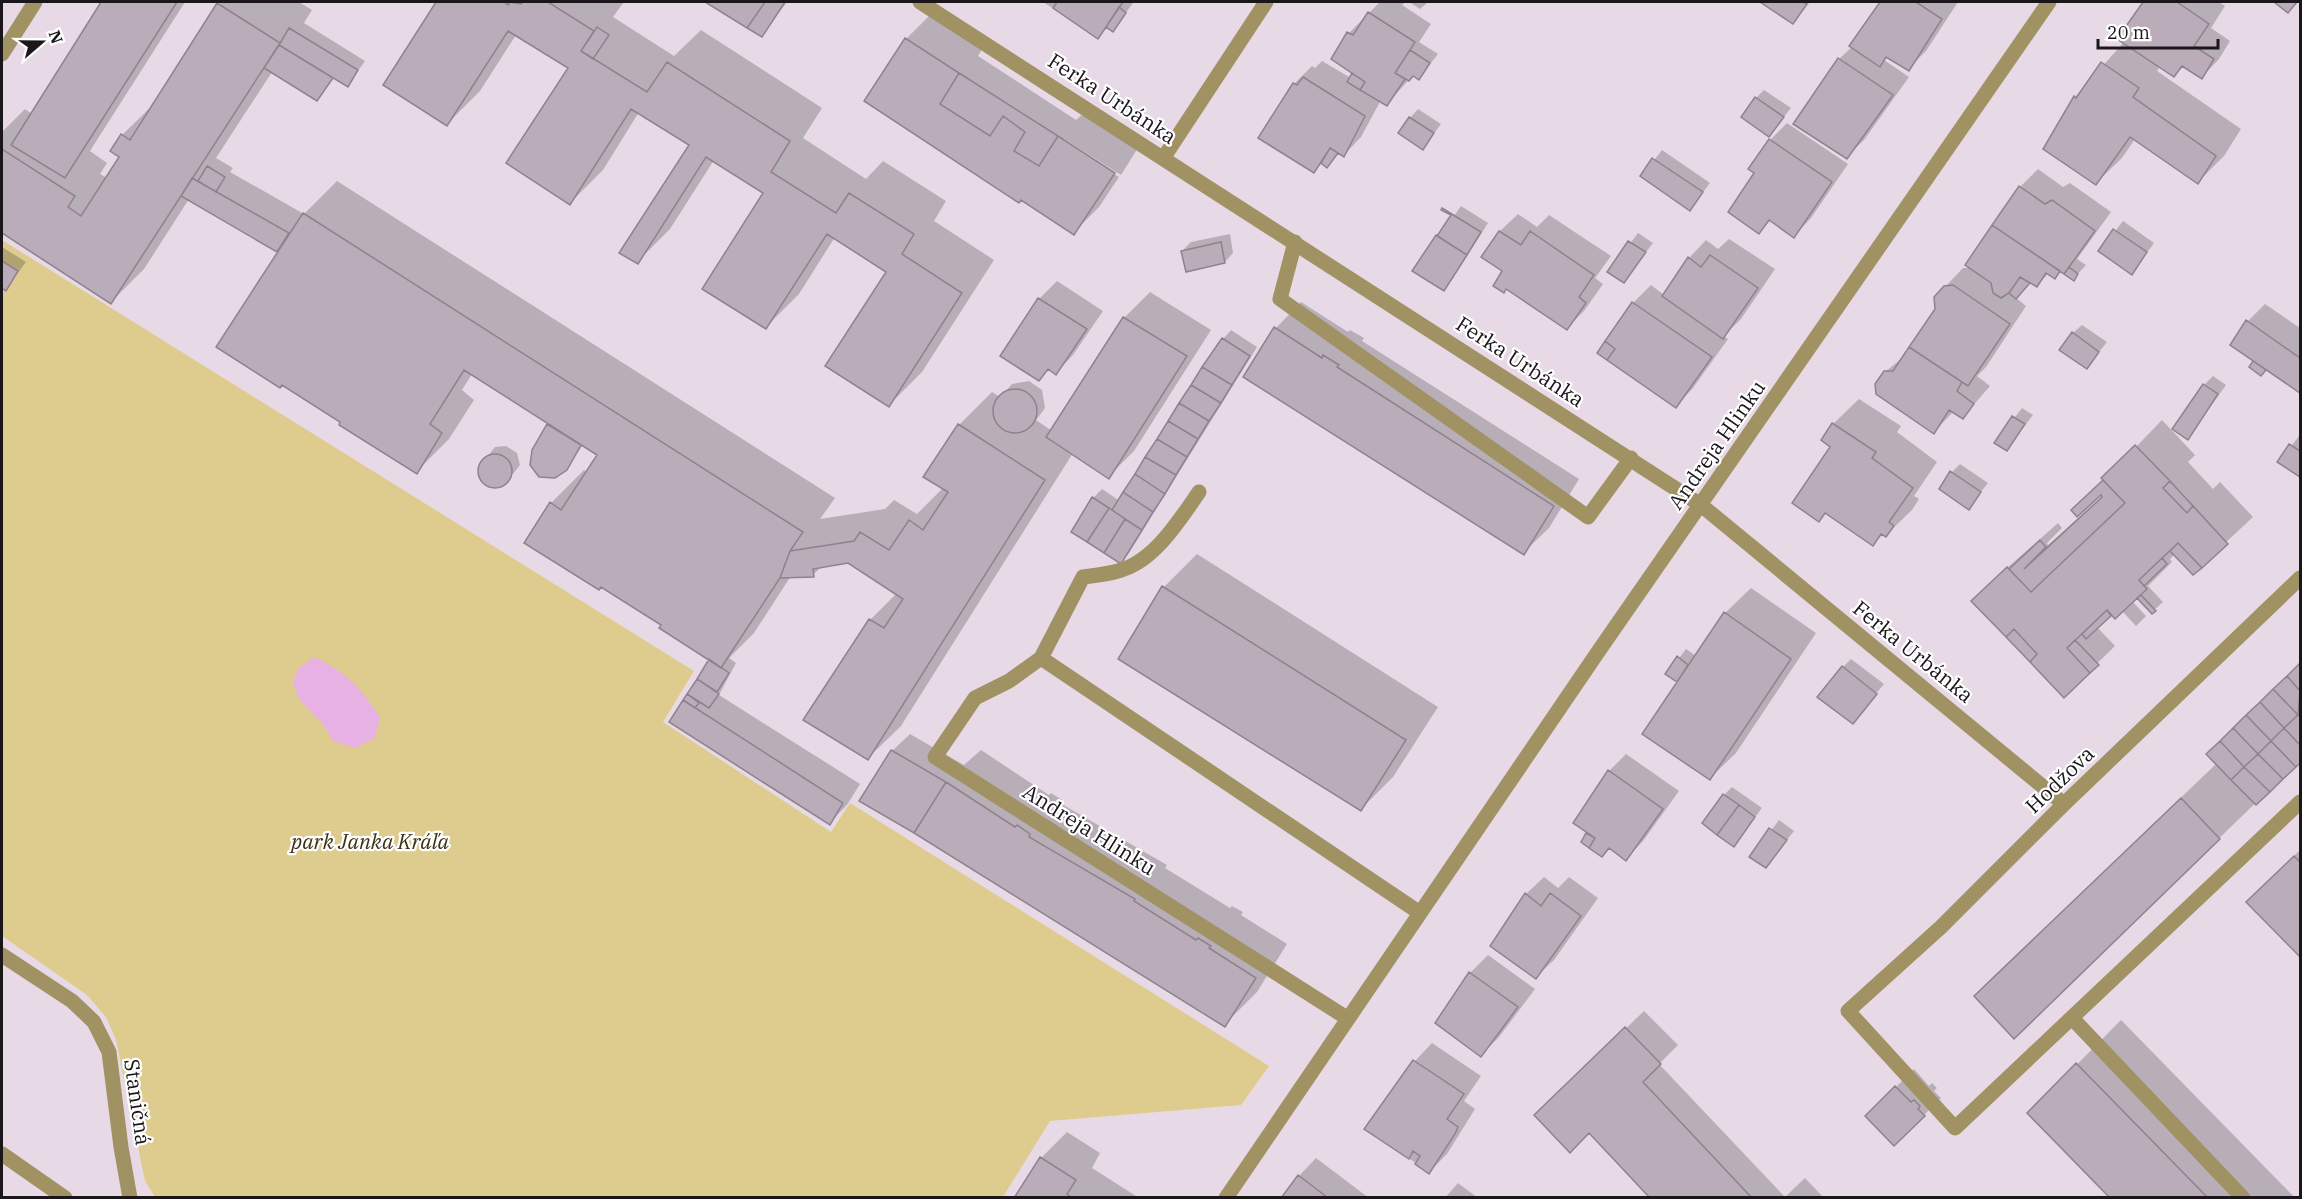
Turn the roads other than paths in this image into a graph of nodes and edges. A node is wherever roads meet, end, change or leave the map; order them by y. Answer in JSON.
{"nodes":[{"id":1,"x":35,"y":2,"type":"edge"},
{"id":2,"x":921,"y":2,"type":"edge"},
{"id":3,"x":1266,"y":2,"type":"edge"},
{"id":4,"x":2049,"y":2,"type":"edge"},
{"id":5,"x":2,"y":54,"type":"edge"},
{"id":6,"x":1164,"y":157,"type":"junction"},
{"id":7,"x":1295,"y":242,"type":"junction"},
{"id":8,"x":1631,"y":458,"type":"junction"},
{"id":9,"x":1199,"y":492,"type":"dead end"},
{"id":10,"x":1701,"y":505,"type":"junction"},
{"id":11,"x":2301,"y":578,"type":"edge"},
{"id":12,"x":1041,"y":658,"type":"junction"},
{"id":13,"x":2064,"y":804,"type":"junction"},
{"id":14,"x":2299,"y":807,"type":"edge"},
{"id":15,"x":1420,"y":913,"type":"junction"},
{"id":16,"x":2,"y":956,"type":"edge"},
{"id":17,"x":1347,"y":1018,"type":"junction"},
{"id":18,"x":2072,"y":1018,"type":"junction"},
{"id":19,"x":2,"y":1154,"type":"edge"},
{"id":20,"x":64,"y":1197,"type":"edge"},
{"id":21,"x":130,"y":1197,"type":"edge"},
{"id":22,"x":1226,"y":1197,"type":"edge"},
{"id":23,"x":2243,"y":1197,"type":"edge"}],
"edges":[{"from":1,"to":5,"type":"street"},
{"from":2,"to":6,"type":"street","name":"Ferka Urbánka"},
{"from":3,"to":6,"type":"street"},
{"from":4,"to":10,"type":"street","name":"Andreja Hlinku"},
{"from":6,"to":7,"type":"street","name":"Ferka Urbánka"},
{"from":7,"to":8,"type":"street","name":"Ferka Urbánka"},
{"from":7,"to":8,"type":"street"},
{"from":8,"to":10,"type":"street","name":"Ferka Urbánka"},
{"from":9,"to":12,"type":"street","name":"Andreja Hlinku"},
{"from":10,"to":13,"type":"street","name":"Ferka Urbánka"},
{"from":10,"to":15,"type":"street","name":"Andreja Hlinku"},
{"from":11,"to":13,"type":"street","name":"Hodžova"},
{"from":12,"to":15,"type":"street"},
{"from":12,"to":17,"type":"street","name":"Andreja Hlinku"},
{"from":13,"to":18,"type":"street","name":"Hodžova"},
{"from":14,"to":18,"type":"street"},
{"from":15,"to":17,"type":"street","name":"Andreja Hlinku"},
{"from":16,"to":21,"type":"street","name":"Staničná"},
{"from":17,"to":22,"type":"street","name":"Andreja Hlinku"},
{"from":18,"to":23,"type":"street"},
{"from":19,"to":20,"type":"street"}]}
